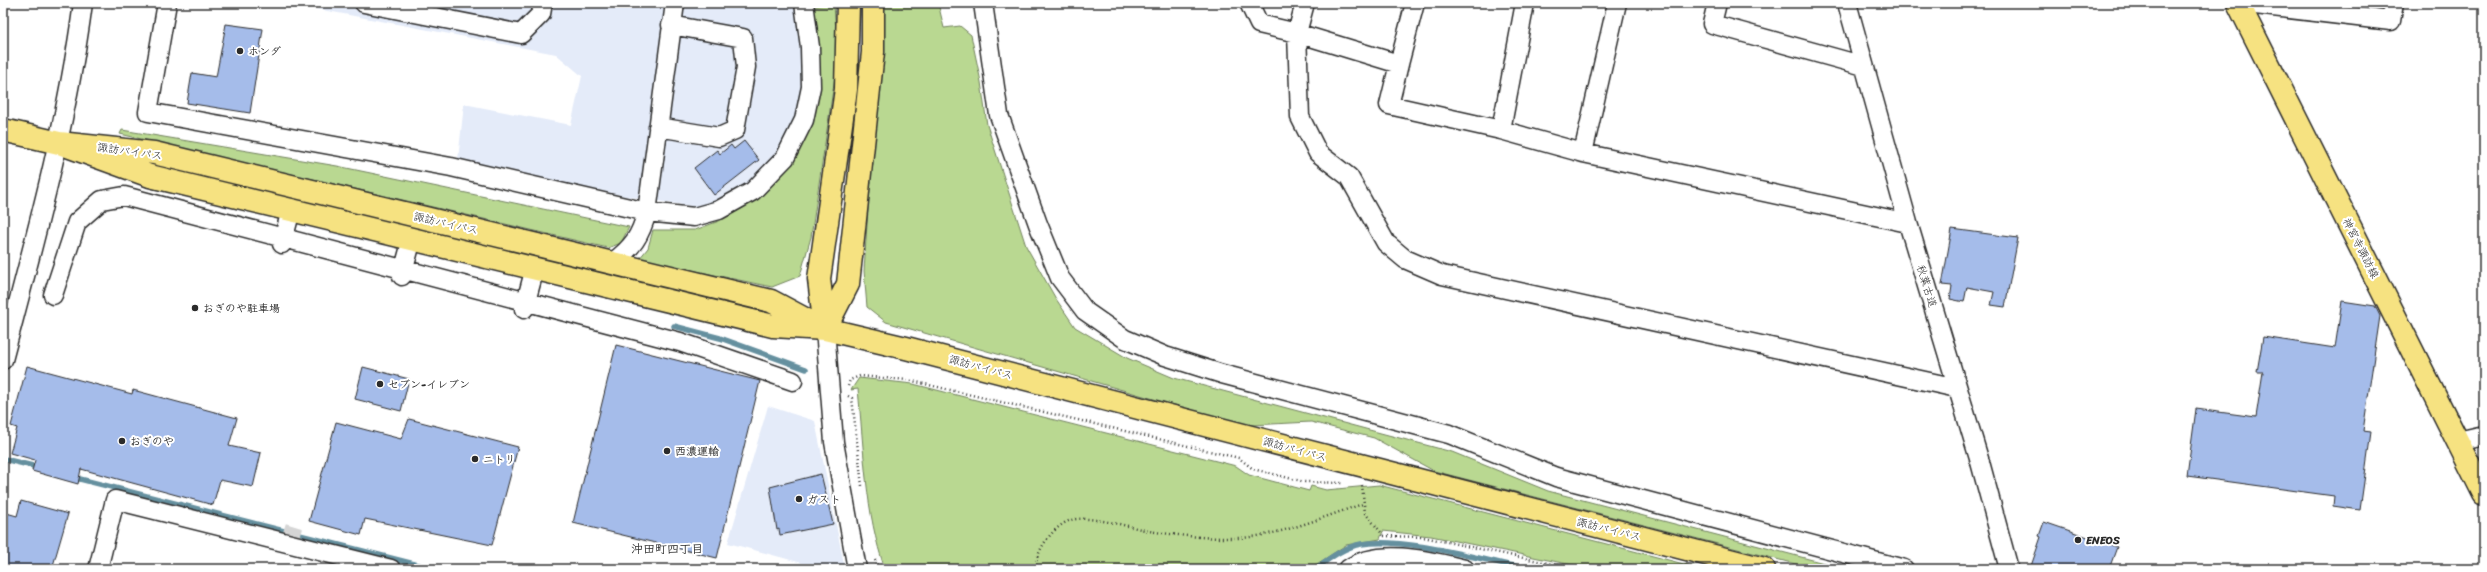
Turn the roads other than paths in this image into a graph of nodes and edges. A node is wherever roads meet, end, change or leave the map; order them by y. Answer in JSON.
{"nodes":[{"id":1,"x":83,"y":3,"type":"edge"},
{"id":2,"x":167,"y":3,"type":"edge"},
{"id":3,"x":364,"y":3,"type":"edge"},
{"id":4,"x":543,"y":3,"type":"edge"},
{"id":5,"x":675,"y":3,"type":"edge"},
{"id":6,"x":804,"y":3,"type":"edge"},
{"id":7,"x":848,"y":3,"type":"edge"},
{"id":8,"x":874,"y":3,"type":"edge"},
{"id":9,"x":983,"y":3,"type":"edge"},
{"id":10,"x":1249,"y":3,"type":"edge"},
{"id":11,"x":1305,"y":3,"type":"edge"},
{"id":12,"x":1415,"y":3,"type":"edge"},
{"id":13,"x":1525,"y":3,"type":"edge"},
{"id":14,"x":1617,"y":3,"type":"edge"},
{"id":15,"x":1717,"y":3,"type":"edge"},
{"id":16,"x":1847,"y":3,"type":"edge"},
{"id":17,"x":2238,"y":3,"type":"edge"},
{"id":18,"x":2394,"y":3,"type":"edge"},
{"id":19,"x":395,"y":6,"type":"edge"},
{"id":20,"x":672,"y":25,"type":"junction"},
{"id":21,"x":1297,"y":33,"type":"junction"},
{"id":22,"x":1399,"y":64,"type":"junction"},
{"id":23,"x":1864,"y":66,"type":"junction"},
{"id":24,"x":658,"y":127,"type":"junction"},
{"id":25,"x":3,"y":130,"type":"edge"},
{"id":26,"x":1501,"y":130,"type":"junction"},
{"id":27,"x":59,"y":142,"type":"junction"},
{"id":28,"x":1583,"y":153,"type":"junction"},
{"id":29,"x":291,"y":210,"type":"junction"},
{"id":30,"x":647,"y":212,"type":"junction"},
{"id":31,"x":1908,"y":223,"type":"junction"},
{"id":32,"x":412,"y":239,"type":"junction"},
{"id":33,"x":283,"y":241,"type":"junction"},
{"id":34,"x":612,"y":263,"type":"junction"},
{"id":35,"x":535,"y":268,"type":"junction"},
{"id":36,"x":403,"y":273,"type":"junction"},
{"id":37,"x":53,"y":295,"type":"dead end"},
{"id":38,"x":10,"y":304,"type":"edge"},
{"id":39,"x":525,"y":305,"type":"junction"},
{"id":40,"x":825,"y":329,"type":"junction"},
{"id":41,"x":3,"y":360,"type":"edge"},
{"id":42,"x":793,"y":381,"type":"dead end"},
{"id":43,"x":1957,"y":388,"type":"junction"},
{"id":44,"x":2484,"y":435,"type":"edge"},
{"id":45,"x":2458,"y":440,"type":"junction"},
{"id":46,"x":2484,"y":494,"type":"edge"},
{"id":47,"x":1387,"y":563,"type":"edge"},
{"id":48,"x":98,"y":569,"type":"edge"},
{"id":49,"x":391,"y":569,"type":"edge"},
{"id":50,"x":857,"y":569,"type":"edge"},
{"id":51,"x":1348,"y":569,"type":"edge"},
{"id":52,"x":1465,"y":569,"type":"edge"},
{"id":53,"x":1764,"y":569,"type":"edge"},
{"id":54,"x":1904,"y":569,"type":"edge"},
{"id":55,"x":2009,"y":569,"type":"edge"}],
"edges":[{"from":1,"to":27,"type":"street"},
{"from":2,"to":30,"type":"street"},
{"from":3,"to":19,"type":"street"},
{"from":4,"to":19,"type":"street"},
{"from":5,"to":20,"type":"street"},
{"from":6,"to":30,"type":"street"},
{"from":7,"to":40,"type":"main road"},
{"from":8,"to":40,"type":"main road"},
{"from":9,"to":54,"type":"street"},
{"from":10,"to":21,"type":"street"},
{"from":11,"to":21,"type":"street"},
{"from":12,"to":22,"type":"street"},
{"from":13,"to":26,"type":"street"},
{"from":14,"to":28,"type":"street"},
{"from":15,"to":23,"type":"street"},
{"from":16,"to":23,"type":"street","name":"秋葉古道"},
{"from":17,"to":18,"type":"street"},
{"from":17,"to":45,"type":"main road","name":"神宮寺諏訪線"},
{"from":20,"to":24,"type":"street"},
{"from":20,"to":24,"type":"street"},
{"from":21,"to":22,"type":"street"},
{"from":21,"to":43,"type":"street"},
{"from":22,"to":26,"type":"street"},
{"from":23,"to":31,"type":"street","name":"秋葉古道"},
{"from":24,"to":30,"type":"street"},
{"from":25,"to":27,"type":"main road","name":"諏訪バイパス"},
{"from":26,"to":28,"type":"street"},
{"from":27,"to":29,"type":"main road","name":"諏訪バイパス"},
{"from":27,"to":34,"type":"main road","name":"諏訪バイパス"},
{"from":27,"to":38,"type":"street"},
{"from":28,"to":31,"type":"street"},
{"from":29,"to":32,"type":"main road","name":"諏訪バイパス"},
{"from":29,"to":33,"type":"street"},
{"from":30,"to":34,"type":"street"},
{"from":31,"to":43,"type":"street","name":"秋葉古道"},
{"from":32,"to":35,"type":"main road","name":"諏訪バイパス"},
{"from":32,"to":36,"type":"street"},
{"from":33,"to":36,"type":"street"},
{"from":33,"to":37,"type":"street"},
{"from":34,"to":40,"type":"main road","name":"諏訪バイパス"},
{"from":35,"to":39,"type":"street"},
{"from":35,"to":40,"type":"main road","name":"諏訪バイパス"},
{"from":36,"to":39,"type":"street"},
{"from":38,"to":41,"type":"street"},
{"from":39,"to":42,"type":"street"},
{"from":40,"to":50,"type":"street"},
{"from":40,"to":53,"type":"main road","name":"諏訪バイパス"},
{"from":43,"to":55,"type":"street","name":"秋葉古道"},
{"from":44,"to":45,"type":"street"},
{"from":45,"to":46,"type":"main road","name":"神宮寺諏訪線"},
{"from":47,"to":51,"type":"street"},
{"from":47,"to":52,"type":"street"},
{"from":48,"to":49,"type":"street"}]}
